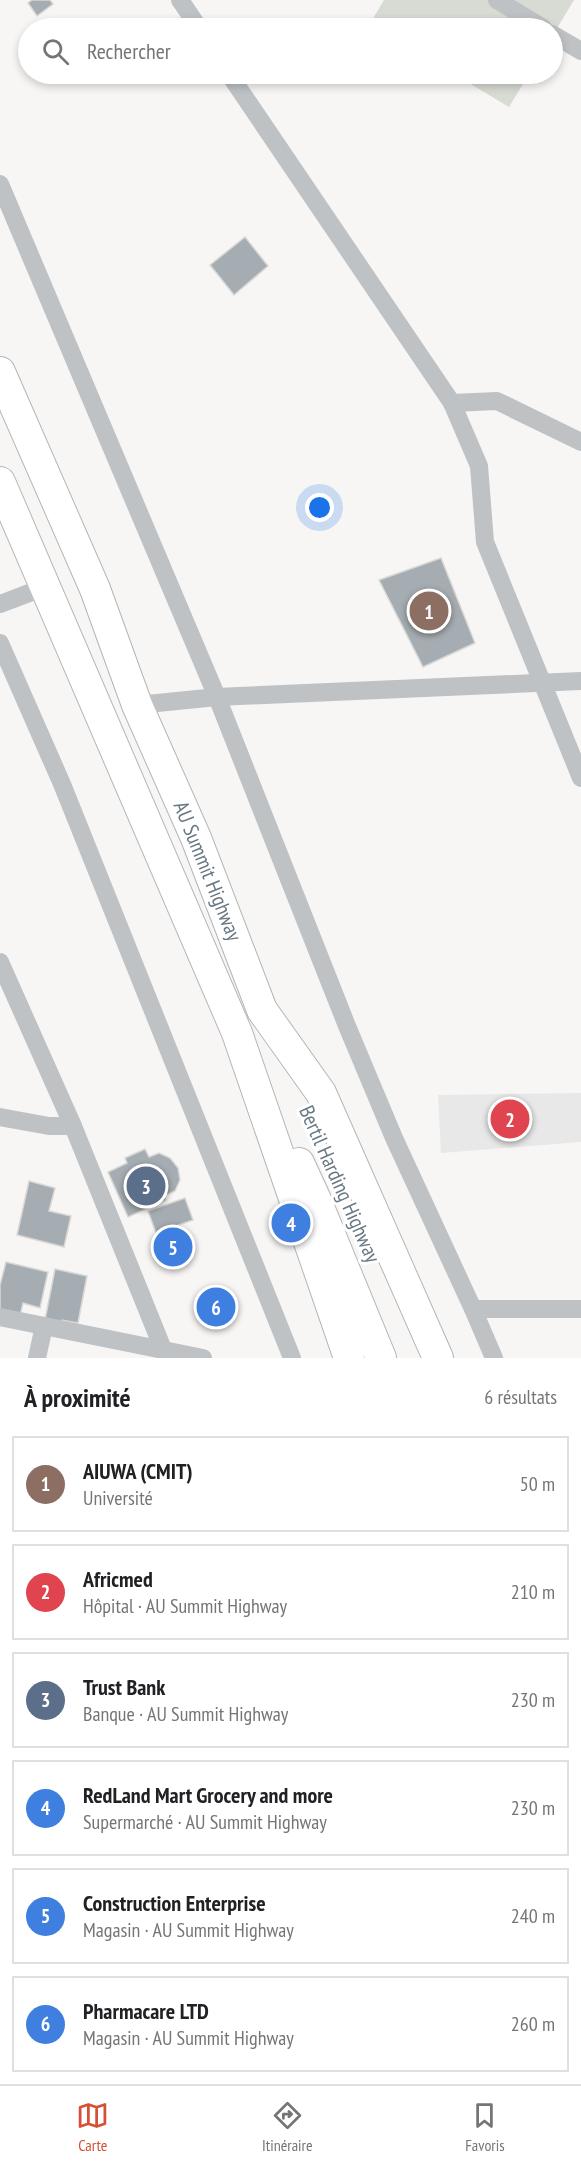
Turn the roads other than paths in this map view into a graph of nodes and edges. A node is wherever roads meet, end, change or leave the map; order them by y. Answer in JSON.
{"nodes":[{"id":1,"x":180,"y":0,"type":"edge"},
{"id":2,"x":498,"y":0,"type":"edge"},
{"id":3,"x":192,"y":18,"type":"edge"},
{"id":4,"x":527,"y":18,"type":"edge"},
{"id":5,"x":563,"y":40,"type":"edge"},
{"id":6,"x":581,"y":51,"type":"edge"},
{"id":7,"x":236,"y":84,"type":"edge"},
{"id":8,"x":0,"y":184,"type":"edge"},
{"id":9,"x":0,"y":372,"type":"edge"},
{"id":10,"x":452,"y":403,"type":"junction"},
{"id":11,"x":581,"y":442,"type":"edge"},
{"id":12,"x":0,"y":482,"type":"edge"},
{"id":13,"x":45,"y":587,"type":"junction"},
{"id":14,"x":0,"y":604,"type":"edge"},
{"id":15,"x":0,"y":643,"type":"edge"},
{"id":16,"x":581,"y":681,"type":"edge"},
{"id":17,"x":542,"y":684,"type":"junction"},
{"id":18,"x":217,"y":697,"type":"junction"},
{"id":19,"x":137,"y":705,"type":"junction"},
{"id":20,"x":581,"y":778,"type":"edge"},
{"id":21,"x":0,"y":962,"type":"edge"},
{"id":22,"x":262,"y":1010,"type":"junction"},
{"id":23,"x":237,"y":1033,"type":"junction"},
{"id":24,"x":0,"y":1117,"type":"edge"},
{"id":25,"x":73,"y":1126,"type":"junction"},
{"id":26,"x":473,"y":1309,"type":"junction"},
{"id":27,"x":581,"y":1309,"type":"edge"},
{"id":28,"x":0,"y":1317,"type":"edge"},
{"id":29,"x":44,"y":1326,"type":"junction"},
{"id":30,"x":163,"y":1349,"type":"junction"},
{"id":31,"x":37,"y":1358,"type":"edge"},
{"id":32,"x":203,"y":1358,"type":"edge"},
{"id":33,"x":292,"y":1358,"type":"edge"},
{"id":34,"x":349,"y":1358,"type":"edge"},
{"id":35,"x":381,"y":1358,"type":"edge"},
{"id":36,"x":418,"y":1358,"type":"edge"},
{"id":37,"x":438,"y":1358,"type":"edge"},
{"id":38,"x":494,"y":1358,"type":"edge"}],
"edges":[{"from":1,"to":3,"type":"street"},
{"from":2,"to":4,"type":"street"},
{"from":5,"to":6,"type":"street"},
{"from":7,"to":10,"type":"street"},
{"from":8,"to":18,"type":"street"},
{"from":9,"to":19,"type":"main road","name":"AU Summit Highway"},
{"from":10,"to":11,"type":"street"},
{"from":10,"to":17,"type":"street"},
{"from":12,"to":13,"type":"main road","name":"AU Summit Highway"},
{"from":13,"to":14,"type":"street"},
{"from":13,"to":23,"type":"main road","name":"AU Summit Highway"},
{"from":15,"to":33,"type":"street"},
{"from":16,"to":17,"type":"street"},
{"from":17,"to":18,"type":"street"},
{"from":17,"to":20,"type":"street"},
{"from":18,"to":19,"type":"street"},
{"from":18,"to":26,"type":"street"},
{"from":19,"to":22,"type":"main road","name":"AU Summit Highway"},
{"from":21,"to":25,"type":"street"},
{"from":22,"to":36,"type":"main road","name":"Bertil Harding Highway"},
{"from":22,"to":37,"type":"main road","name":"AU Summit Highway"},
{"from":23,"to":34,"type":"main road","name":"AU Summit Highway"},
{"from":23,"to":35,"type":"main road","name":"Bertil Harding Highway"},
{"from":24,"to":25,"type":"street"},
{"from":25,"to":30,"type":"street"},
{"from":26,"to":27,"type":"street"},
{"from":26,"to":38,"type":"street"},
{"from":28,"to":29,"type":"street"},
{"from":29,"to":30,"type":"street"},
{"from":29,"to":31,"type":"street"},
{"from":30,"to":32,"type":"street"}]}
